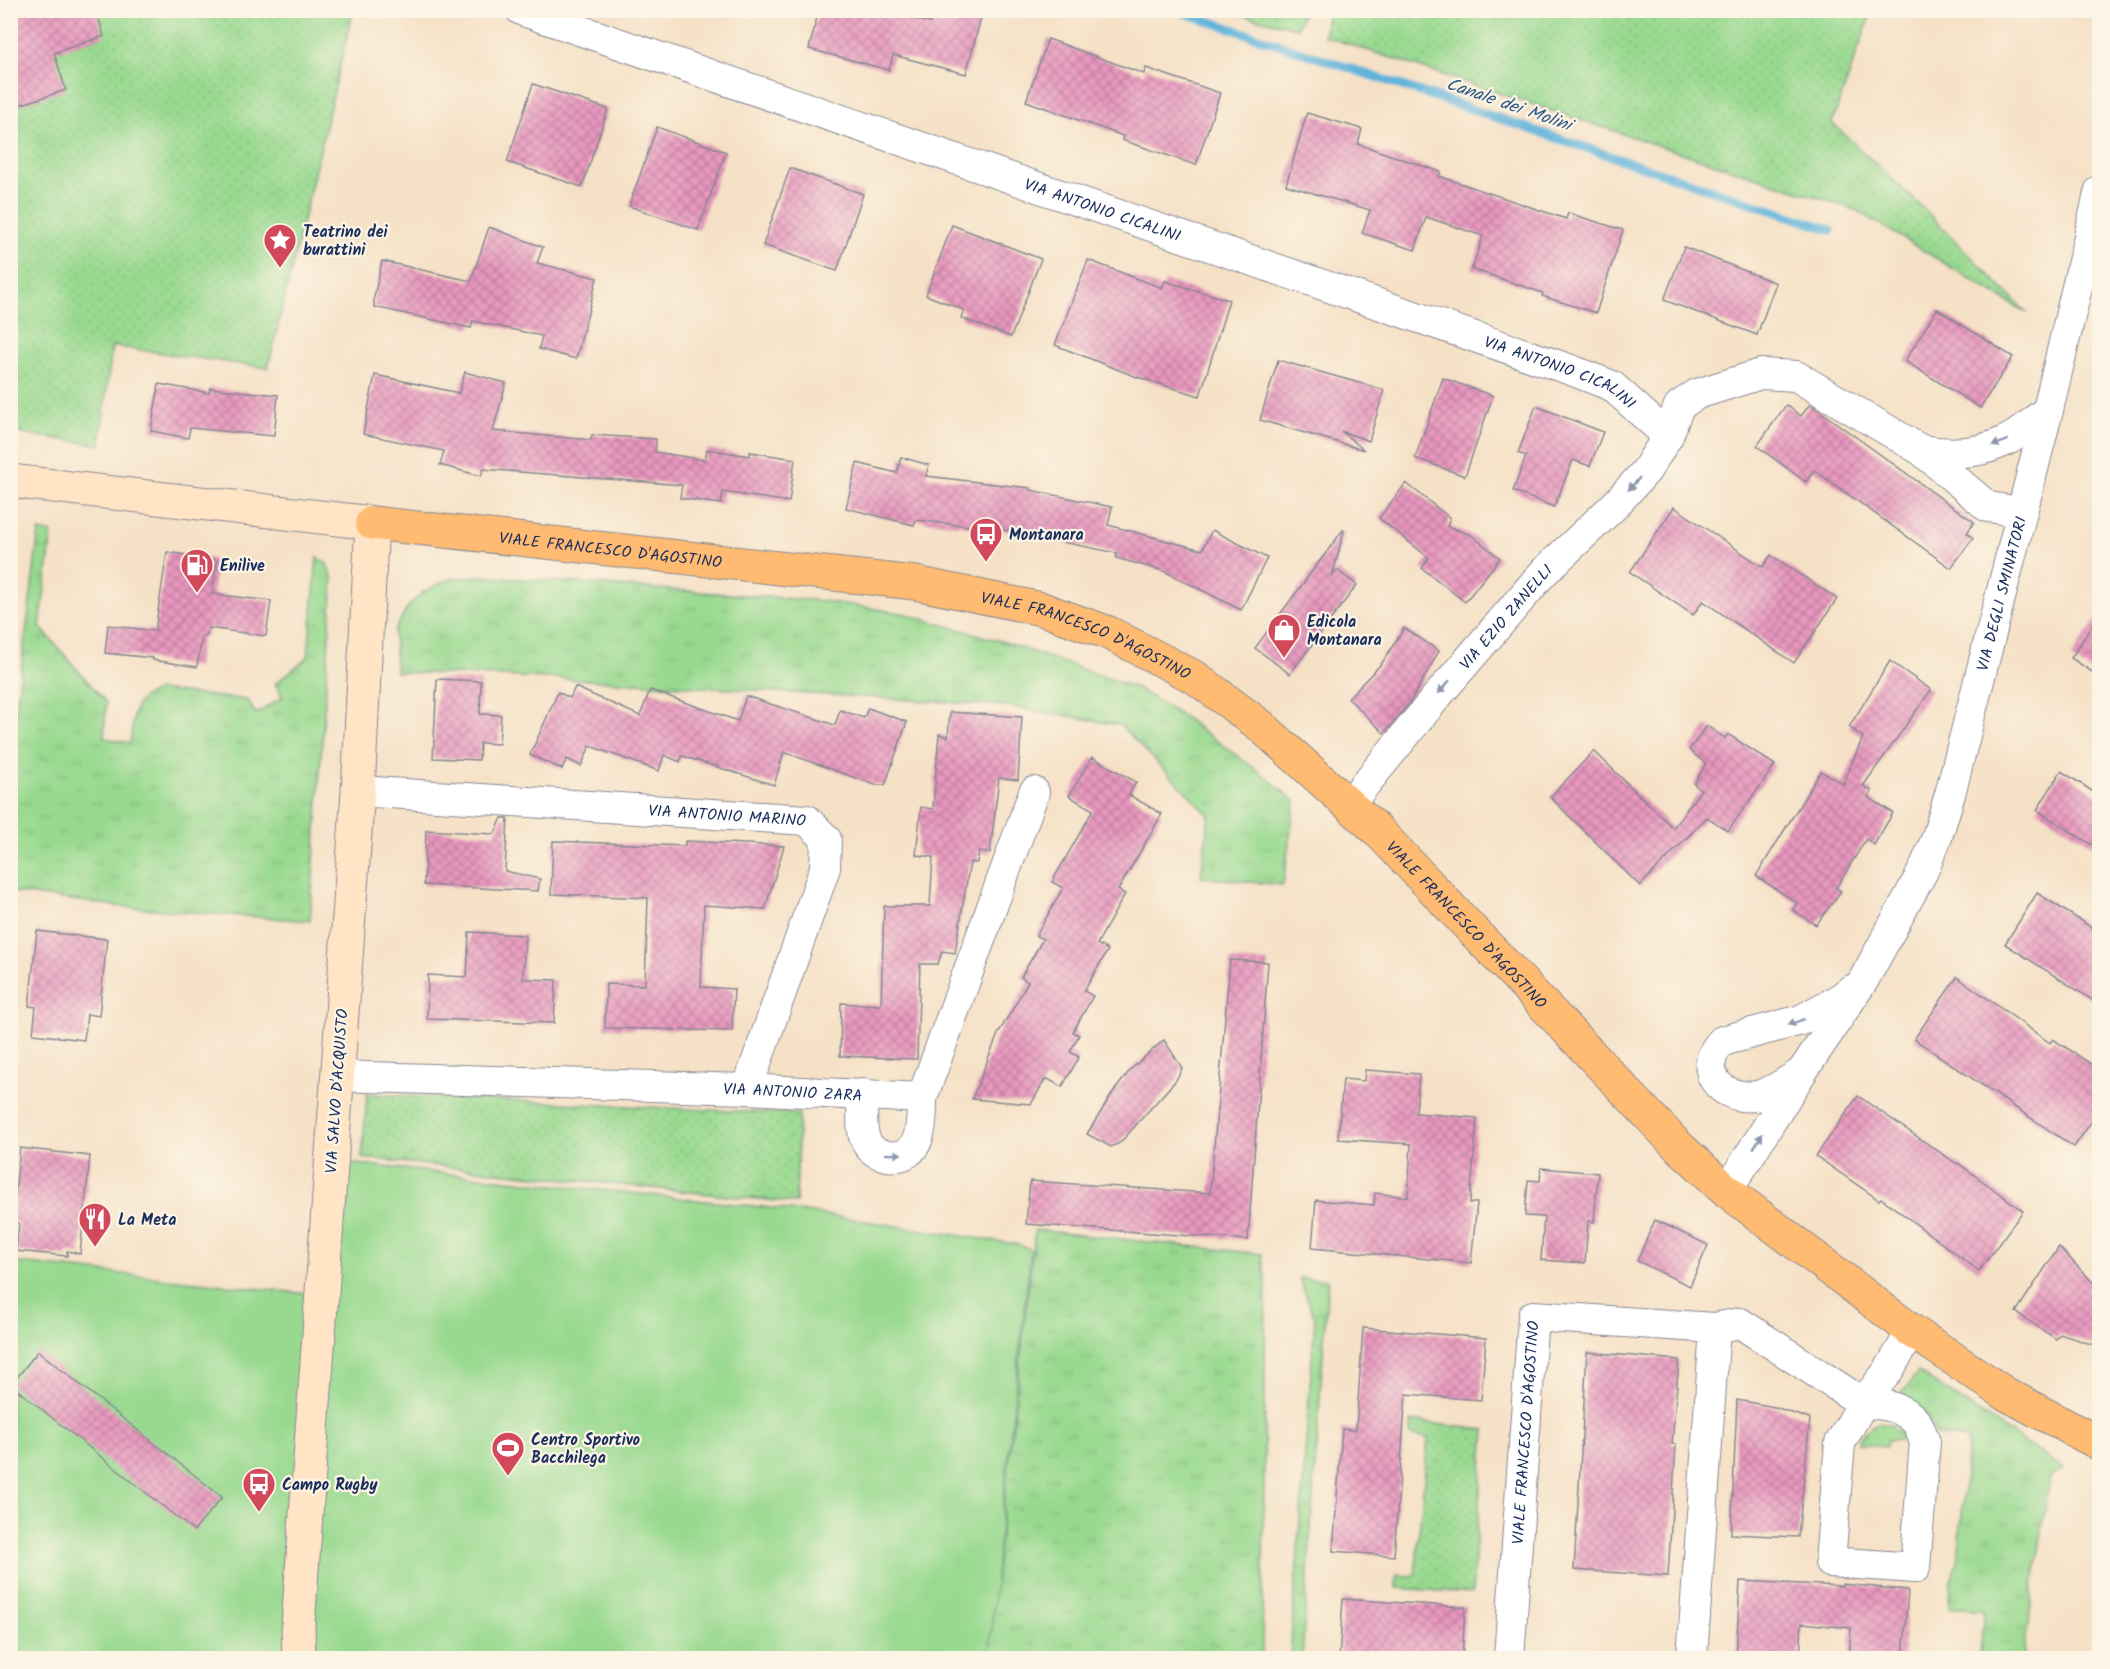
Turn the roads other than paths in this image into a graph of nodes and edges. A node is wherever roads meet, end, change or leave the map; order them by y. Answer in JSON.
{"nodes":[{"id":1,"x":521,"y":10,"type":"edge"},
{"id":2,"x":2100,"y":190,"type":"edge"},
{"id":3,"x":2048,"y":411,"type":"junction"},
{"id":4,"x":1668,"y":436,"type":"junction"},
{"id":5,"x":1921,"y":450,"type":"junction"},
{"id":6,"x":10,"y":481,"type":"edge"},
{"id":7,"x":2021,"y":512,"type":"junction"},
{"id":8,"x":372,"y":523,"type":"junction"},
{"id":9,"x":358,"y":791,"type":"junction"},
{"id":10,"x":1034,"y":792,"type":"dead end"},
{"id":11,"x":1349,"y":804,"type":"junction"},
{"id":12,"x":1863,"y":981,"type":"junction"},
{"id":13,"x":1802,"y":1072,"type":"junction"},
{"id":14,"x":337,"y":1076,"type":"junction"},
{"id":15,"x":747,"y":1089,"type":"junction"},
{"id":16,"x":863,"y":1094,"type":"junction"},
{"id":17,"x":922,"y":1098,"type":"junction"},
{"id":18,"x":1727,"y":1191,"type":"junction"},
{"id":19,"x":1715,"y":1328,"type":"junction"},
{"id":20,"x":1912,"y":1331,"type":"junction"},
{"id":21,"x":1863,"y":1403,"type":"junction"},
{"id":22,"x":2096,"y":1442,"type":"edge"},
{"id":23,"x":299,"y":1659,"type":"edge"},
{"id":24,"x":1509,"y":1659,"type":"edge"},
{"id":25,"x":1692,"y":1659,"type":"edge"}],
"edges":[{"from":1,"to":4,"type":"street","name":"VIA ANTONIO CICALINI"},
{"from":2,"to":3,"type":"street","name":"VIA DEGLI SMINATORI"},
{"from":3,"to":5,"type":"street","one_way":true},
{"from":3,"to":7,"type":"street","name":"VIA DEGLI SMINATORI"},
{"from":4,"to":5,"type":"street"},
{"from":4,"to":11,"type":"street","name":"VIA EZIO ZANELLI","one_way":true},
{"from":5,"to":7,"type":"street"},
{"from":6,"to":8,"type":"street","name":"VIALE FRANCESCO D'AGOSTINO"},
{"from":7,"to":12,"type":"street","name":"VIA DEGLI SMINATORI"},
{"from":8,"to":9,"type":"street","name":"VIA SALVO D'ACQUISTO"},
{"from":8,"to":11,"type":"main road","name":"VIALE FRANCESCO D'AGOSTINO"},
{"from":9,"to":14,"type":"street","name":"VIA SALVO D'ACQUISTO"},
{"from":9,"to":15,"type":"street","name":"VIA ANTONIO MARINO"},
{"from":10,"to":17,"type":"street"},
{"from":11,"to":18,"type":"main road","name":"VIALE FRANCESCO D'AGOSTINO"},
{"from":12,"to":13,"type":"street","name":"VIA DEGLI SMINATORI"},
{"from":12,"to":13,"type":"street","name":"VIA DEGLI SMINATORI","one_way":true},
{"from":18,"to":13,"type":"street","name":"VIA DEGLI SMINATORI","one_way":true},
{"from":14,"to":15,"type":"street","name":"VIA ANTONIO ZARA"},
{"from":14,"to":23,"type":"street","name":"VIA SALVO D'ACQUISTO"},
{"from":15,"to":16,"type":"street","name":"VIA ANTONIO ZARA"},
{"from":16,"to":17,"type":"street","name":"VIA ANTONIO ZARA"},
{"from":16,"to":17,"type":"street","one_way":true},
{"from":18,"to":20,"type":"main road","name":"VIALE FRANCESCO D'AGOSTINO"},
{"from":19,"to":21,"type":"street","name":"VIALE FRANCESCO D'AGOSTINO"},
{"from":19,"to":24,"type":"street","name":"VIALE FRANCESCO D'AGOSTINO"},
{"from":19,"to":25,"type":"street"},
{"from":20,"to":21,"type":"street","name":"VIALE FRANCESCO D'AGOSTINO"},
{"from":20,"to":22,"type":"main road","name":"VIALE FRANCESCO D'AGOSTINO"},
{"from":21,"to":21,"type":"street","name":"VIALE FRANCESCO D'AGOSTINO"}]}
